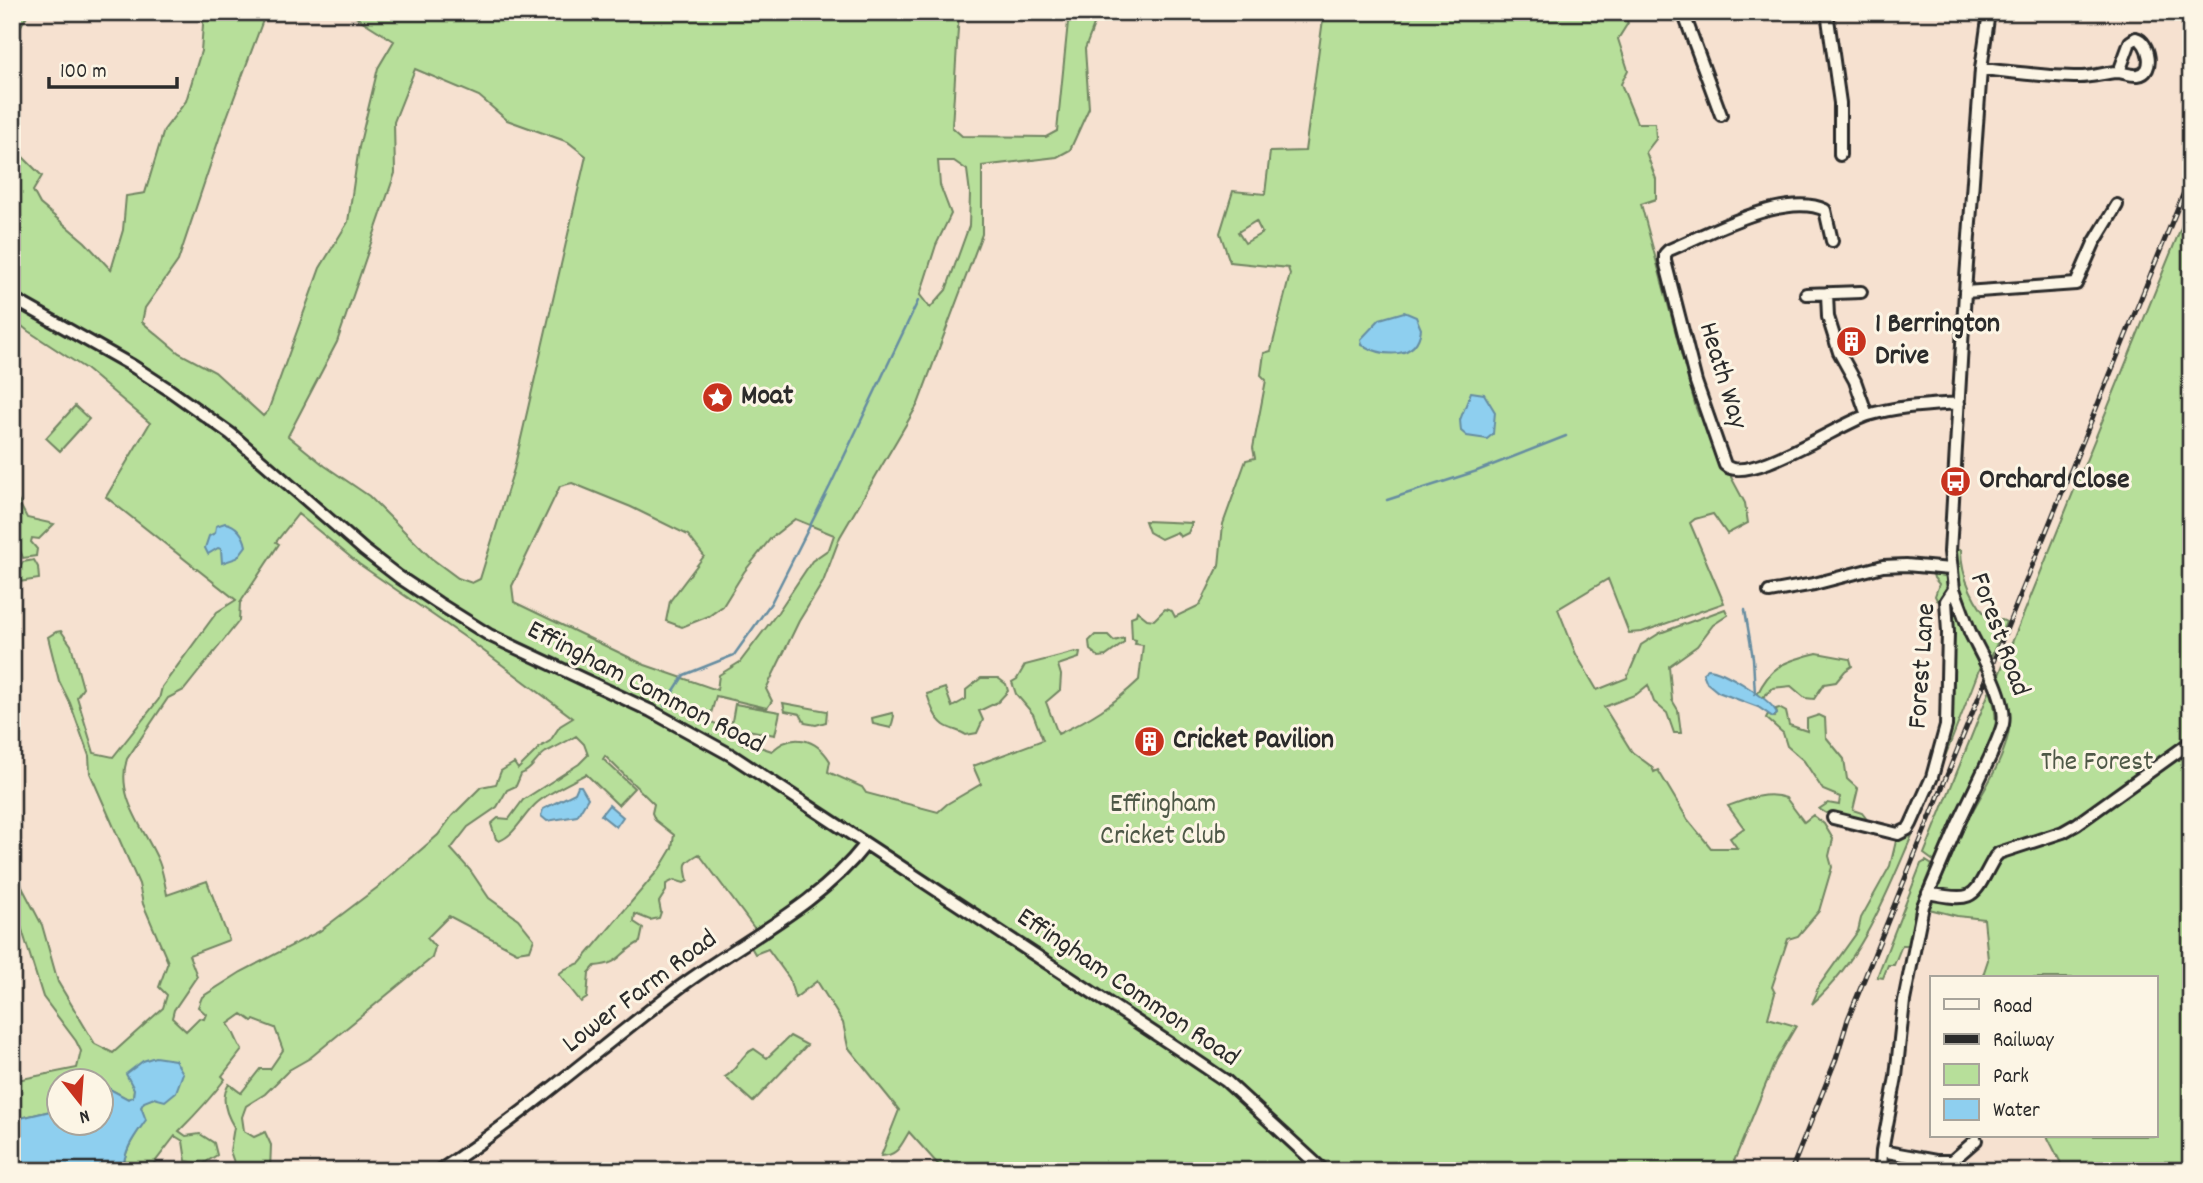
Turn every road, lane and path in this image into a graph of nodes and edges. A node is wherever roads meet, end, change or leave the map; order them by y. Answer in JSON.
{"nodes":[{"id":1,"x":1683,"y":12,"type":"edge"},
{"id":2,"x":1827,"y":12,"type":"edge"},
{"id":3,"x":1989,"y":12,"type":"edge"},
{"id":4,"x":1981,"y":69,"type":"junction"},
{"id":5,"x":2119,"y":72,"type":"dead end"},
{"id":6,"x":1721,"y":115,"type":"dead end"},
{"id":7,"x":1840,"y":155,"type":"dead end"},
{"id":8,"x":2117,"y":205,"type":"dead end"},
{"id":9,"x":1832,"y":241,"type":"dead end"},
{"id":10,"x":1861,"y":292,"type":"dead end"},
{"id":11,"x":1965,"y":292,"type":"junction"},
{"id":12,"x":1827,"y":293,"type":"junction"},
{"id":13,"x":1806,"y":295,"type":"dead end"},
{"id":14,"x":12,"y":298,"type":"edge"},
{"id":15,"x":1959,"y":403,"type":"junction"},
{"id":16,"x":1867,"y":415,"type":"junction"},
{"id":17,"x":1950,"y":569,"type":"junction"},
{"id":18,"x":1954,"y":589,"type":"junction"},
{"id":19,"x":1769,"y":592,"type":"dead end"},
{"id":20,"x":2191,"y":742,"type":"edge"},
{"id":21,"x":1833,"y":818,"type":"dead end"},
{"id":22,"x":865,"y":845,"type":"junction"},
{"id":23,"x":1928,"y":893,"type":"junction"},
{"id":24,"x":1976,"y":1140,"type":"dead end"},
{"id":25,"x":1882,"y":1151,"type":"junction"},
{"id":26,"x":439,"y":1171,"type":"edge"},
{"id":27,"x":1324,"y":1171,"type":"edge"},
{"id":28,"x":1881,"y":1171,"type":"edge"}],
"edges":[{"from":1,"to":6,"type":"street"},
{"from":2,"to":7,"type":"street"},
{"from":3,"to":4,"type":"street","name":"Forest Road"},
{"from":4,"to":5,"type":"street"},
{"from":4,"to":11,"type":"street","name":"Forest Road"},
{"from":8,"to":11,"type":"street"},
{"from":9,"to":16,"type":"street","name":"Heath Way"},
{"from":10,"to":12,"type":"street"},
{"from":11,"to":15,"type":"street","name":"Forest Road"},
{"from":12,"to":13,"type":"street"},
{"from":12,"to":16,"type":"street"},
{"from":14,"to":22,"type":"street","name":"Effingham Common Road"},
{"from":15,"to":16,"type":"street","name":"Heath Way"},
{"from":15,"to":17,"type":"street","name":"Forest Road"},
{"from":17,"to":18,"type":"street","name":"Forest Road"},
{"from":17,"to":19,"type":"street"},
{"from":18,"to":21,"type":"street","name":"Forest Lane"},
{"from":18,"to":23,"type":"street","name":"Forest Road","bridge":true},
{"from":20,"to":23,"type":"street"},
{"from":22,"to":26,"type":"street","name":"Lower Farm Road"},
{"from":22,"to":27,"type":"street","name":"Effingham Common Road"},
{"from":23,"to":25,"type":"street","name":"Forest Road"},
{"from":24,"to":25,"type":"street"},
{"from":25,"to":28,"type":"street","name":"Forest Road"}]}
